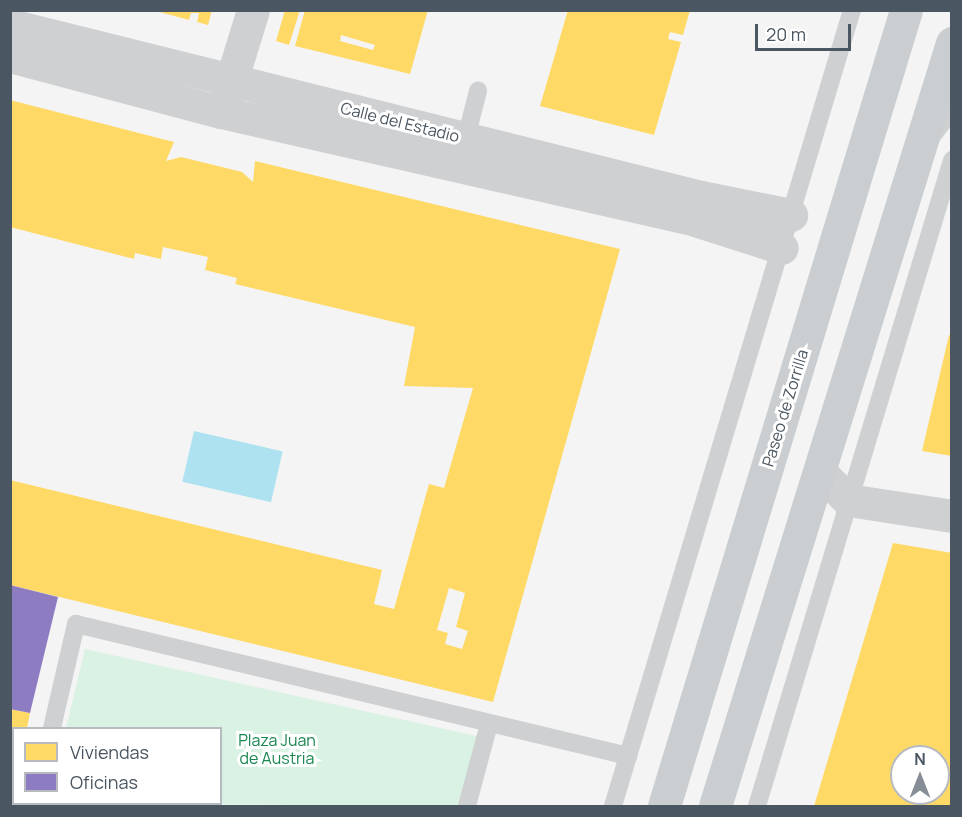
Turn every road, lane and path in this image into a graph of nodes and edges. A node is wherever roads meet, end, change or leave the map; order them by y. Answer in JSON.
{"nodes":[{"id":1,"x":253,"y":10,"type":"edge"},
{"id":2,"x":852,"y":10,"type":"edge"},
{"id":3,"x":906,"y":10,"type":"edge"},
{"id":4,"x":10,"y":25,"type":"edge"},
{"id":5,"x":951,"y":43,"type":"edge"},
{"id":6,"x":10,"y":56,"type":"edge"},
{"id":7,"x":231,"y":80,"type":"junction"},
{"id":8,"x":478,"y":91,"type":"dead end"},
{"id":9,"x":951,"y":110,"type":"edge"},
{"id":10,"x":221,"y":112,"type":"junction"},
{"id":11,"x":466,"y":138,"type":"junction"},
{"id":12,"x":918,"y":154,"type":"junction"},
{"id":13,"x":951,"y":160,"type":"edge"},
{"id":14,"x":791,"y":215,"type":"junction"},
{"id":15,"x":782,"y":248,"type":"junction"},
{"id":16,"x":821,"y":473,"type":"junction"},
{"id":17,"x":848,"y":500,"type":"junction"},
{"id":18,"x":951,"y":516,"type":"edge"},
{"id":19,"x":489,"y":724,"type":"junction"},
{"id":20,"x":52,"y":727,"type":"edge"},
{"id":21,"x":628,"y":756,"type":"junction"},
{"id":22,"x":467,"y":807,"type":"edge"},
{"id":23,"x":613,"y":807,"type":"edge"},
{"id":24,"x":664,"y":807,"type":"edge"},
{"id":25,"x":715,"y":807,"type":"edge"},
{"id":26,"x":757,"y":807,"type":"edge"}],
"edges":[{"from":1,"to":7,"type":"street"},
{"from":2,"to":14,"type":"lane"},
{"from":3,"to":24,"type":"main road","name":"Paseo de Zorrilla"},
{"from":4,"to":7,"type":"street","name":"Calle del Estadio"},
{"from":5,"to":12,"type":"main road"},
{"from":6,"to":10,"type":"street","name":"Calle del Estadio"},
{"from":7,"to":10,"type":"street"},
{"from":7,"to":11,"type":"street","name":"Calle del Estadio"},
{"from":8,"to":11,"type":"lane"},
{"from":9,"to":12,"type":"lane"},
{"from":10,"to":15,"type":"street","name":"Calle del Estadio"},
{"from":11,"to":14,"type":"street","name":"Calle del Estadio"},
{"from":12,"to":16,"type":"main road"},
{"from":13,"to":17,"type":"lane"},
{"from":14,"to":15,"type":"lane"},
{"from":15,"to":21,"type":"lane"},
{"from":16,"to":17,"type":"street"},
{"from":16,"to":25,"type":"main road"},
{"from":17,"to":18,"type":"street"},
{"from":17,"to":26,"type":"lane"},
{"from":19,"to":20,"type":"lane"},
{"from":19,"to":21,"type":"lane"},
{"from":19,"to":22,"type":"lane"},
{"from":21,"to":23,"type":"lane"}]}
